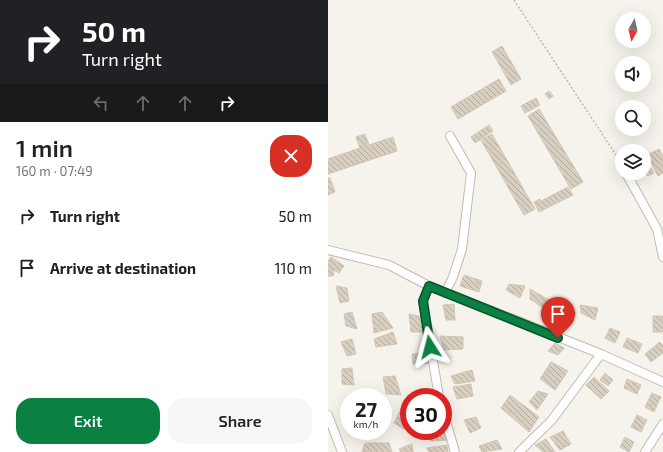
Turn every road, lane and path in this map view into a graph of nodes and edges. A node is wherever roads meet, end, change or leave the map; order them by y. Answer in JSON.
{"nodes":[{"id":1,"x":514,"y":0,"type":"edge"},
{"id":2,"x":450,"y":136,"type":"dead end"},
{"id":3,"x":615,"y":154,"type":"edge"},
{"id":4,"x":630,"y":180,"type":"edge"},
{"id":5,"x":328,"y":250,"type":"edge"},
{"id":6,"x":663,"y":257,"type":"edge"},
{"id":7,"x":429,"y":286,"type":"junction"},
{"id":8,"x":445,"y":293,"type":"junction"},
{"id":9,"x":601,"y":354,"type":"junction"},
{"id":10,"x":663,"y":382,"type":"edge"},
{"id":11,"x":438,"y":388,"type":"edge"},
{"id":12,"x":328,"y":416,"type":"edge"},
{"id":13,"x":663,"y":424,"type":"edge"},
{"id":14,"x":451,"y":440,"type":"edge"},
{"id":15,"x":342,"y":452,"type":"edge"},
{"id":16,"x":455,"y":452,"type":"edge"},
{"id":17,"x":519,"y":452,"type":"edge"},
{"id":18,"x":645,"y":452,"type":"edge"}],
"edges":[{"from":1,"to":3,"type":"path"},
{"from":2,"to":8,"type":"street"},
{"from":4,"to":6,"type":"street"},
{"from":5,"to":7,"type":"street"},
{"from":7,"to":8,"type":"street"},
{"from":7,"to":11,"type":"street"},
{"from":8,"to":9,"type":"street"},
{"from":9,"to":10,"type":"street"},
{"from":9,"to":17,"type":"street"},
{"from":12,"to":15,"type":"street"},
{"from":13,"to":18,"type":"street"},
{"from":14,"to":16,"type":"street"}]}
